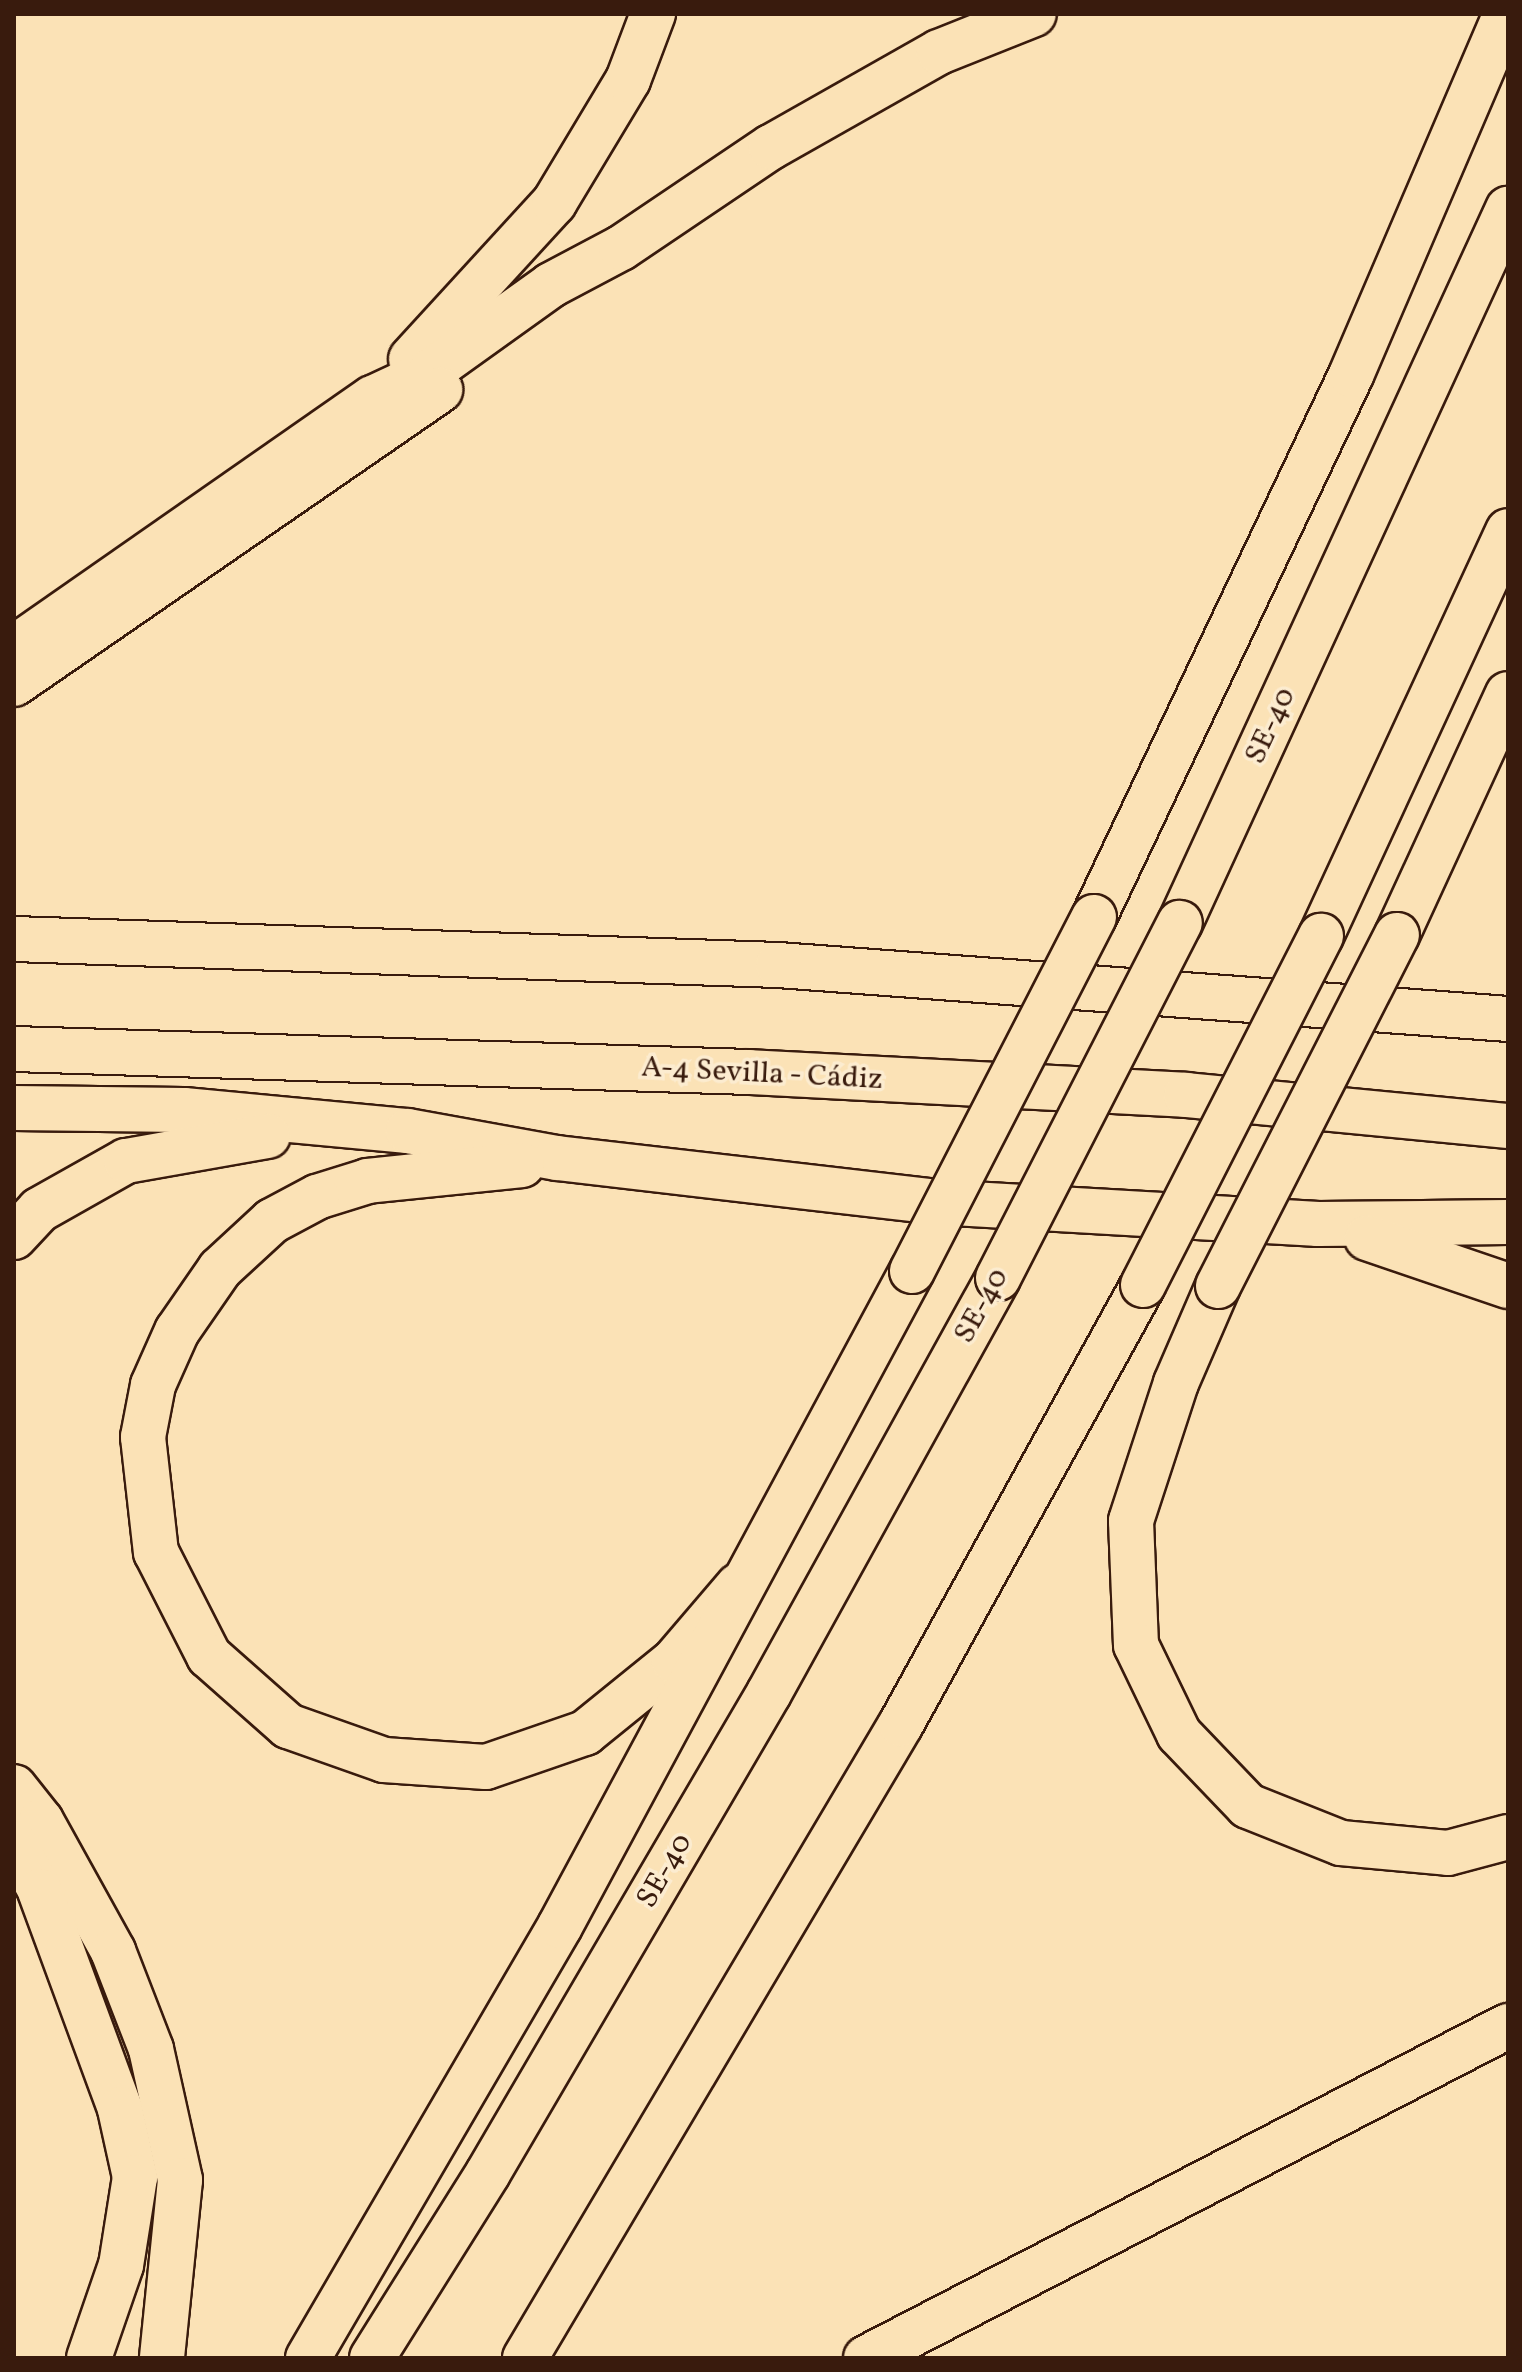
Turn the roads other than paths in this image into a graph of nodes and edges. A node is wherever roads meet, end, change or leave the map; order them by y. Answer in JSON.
{"nodes":[{"id":1,"x":653,"y":14,"type":"edge"},
{"id":2,"x":1034,"y":14,"type":"edge"},
{"id":3,"x":1506,"y":14,"type":"edge"},
{"id":4,"x":1508,"y":209,"type":"edge"},
{"id":5,"x":621,"y":248,"type":"junction"},
{"id":6,"x":373,"y":398,"type":"junction"},
{"id":7,"x":1508,"y":531,"type":"edge"},
{"id":8,"x":14,"y":648,"type":"edge"},
{"id":9,"x":14,"y":684,"type":"edge"},
{"id":10,"x":1508,"y":694,"type":"edge"},
{"id":11,"x":14,"y":939,"type":"edge"},
{"id":12,"x":1508,"y":1019,"type":"edge"},
{"id":13,"x":14,"y":1049,"type":"edge"},
{"id":14,"x":14,"y":1108,"type":"edge"},
{"id":15,"x":1508,"y":1126,"type":"edge"},
{"id":16,"x":408,"y":1131,"type":"junction"},
{"id":17,"x":557,"y":1158,"type":"junction"},
{"id":18,"x":1508,"y":1222,"type":"edge"},
{"id":19,"x":1318,"y":1224,"type":"junction"},
{"id":20,"x":14,"y":1237,"type":"edge"},
{"id":21,"x":1508,"y":1286,"type":"edge"},
{"id":22,"x":738,"y":1586,"type":"junction"},
{"id":23,"x":14,"y":1787,"type":"edge"},
{"id":24,"x":1508,"y":1837,"type":"edge"},
{"id":25,"x":14,"y":1843,"type":"edge"},
{"id":26,"x":40,"y":1891,"type":"junction"},
{"id":27,"x":1508,"y":2026,"type":"edge"},
{"id":28,"x":169,"y":2243,"type":"junction"},
{"id":29,"x":89,"y":2358,"type":"edge"},
{"id":30,"x":162,"y":2358,"type":"edge"},
{"id":31,"x":308,"y":2358,"type":"edge"},
{"id":32,"x":372,"y":2358,"type":"edge"},
{"id":33,"x":525,"y":2358,"type":"edge"},
{"id":34,"x":866,"y":2358,"type":"edge"}],
"edges":[{"from":1,"to":6,"type":"highway"},
{"from":2,"to":5,"type":"highway"},
{"from":3,"to":22,"type":"highway","bridge":true},
{"from":4,"to":32,"type":"highway","name":"SE-40","number":"SE-40","bridge":true},
{"from":5,"to":6,"type":"highway"},
{"from":5,"to":9,"type":"highway"},
{"from":6,"to":8,"type":"highway"},
{"from":7,"to":33,"type":"highway","bridge":true},
{"from":10,"to":24,"type":"highway","bridge":true},
{"from":11,"to":12,"type":"highway"},
{"from":13,"to":15,"type":"highway","name":"A-4 Sevilla - Cádiz"},
{"from":14,"to":16,"type":"highway"},
{"from":16,"to":17,"type":"highway"},
{"from":16,"to":20,"type":"highway"},
{"from":17,"to":19,"type":"highway"},
{"from":17,"to":22,"type":"highway"},
{"from":18,"to":19,"type":"highway"},
{"from":19,"to":21,"type":"highway"},
{"from":22,"to":31,"type":"highway"},
{"from":23,"to":28,"type":"highway"},
{"from":25,"to":26,"type":"highway"},
{"from":26,"to":28,"type":"highway"},
{"from":26,"to":29,"type":"highway"},
{"from":27,"to":34,"type":"highway"},
{"from":28,"to":30,"type":"highway"}]}
